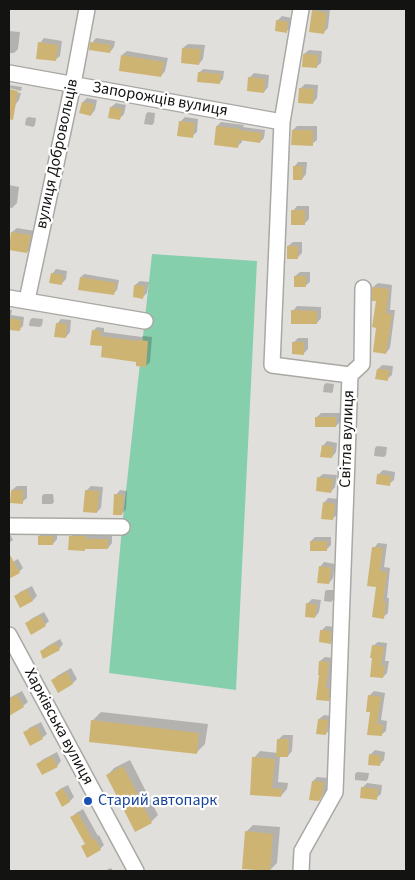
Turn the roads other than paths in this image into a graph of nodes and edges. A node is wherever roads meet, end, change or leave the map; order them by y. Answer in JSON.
{"nodes":[{"id":1,"x":87,"y":9,"type":"edge"},
{"id":2,"x":301,"y":9,"type":"edge"},
{"id":3,"x":9,"y":73,"type":"edge"},
{"id":4,"x":73,"y":84,"type":"junction"},
{"id":5,"x":282,"y":122,"type":"junction"},
{"id":6,"x":363,"y":288,"type":"dead end"},
{"id":7,"x":9,"y":298,"type":"edge"},
{"id":8,"x":27,"y":300,"type":"junction"},
{"id":9,"x":146,"y":320,"type":"dead end"},
{"id":10,"x":350,"y":375,"type":"junction"},
{"id":11,"x":9,"y":526,"type":"edge"},
{"id":12,"x":122,"y":527,"type":"dead end"},
{"id":13,"x":9,"y":635,"type":"edge"},
{"id":14,"x":136,"y":871,"type":"edge"},
{"id":15,"x":301,"y":871,"type":"edge"}],
"edges":[{"from":1,"to":4,"type":"street","name":"вулиця Добровольців"},
{"from":2,"to":5,"type":"street","name":"Світла вулиця"},
{"from":3,"to":4,"type":"street","name":"Запорожців вулиця"},
{"from":4,"to":5,"type":"street","name":"Запорожців вулиця"},
{"from":4,"to":8,"type":"street","name":"вулиця Добровольців"},
{"from":5,"to":10,"type":"street","name":"Світла вулиця"},
{"from":6,"to":10,"type":"street"},
{"from":7,"to":8,"type":"street"},
{"from":8,"to":9,"type":"street"},
{"from":10,"to":15,"type":"street","name":"Світла вулиця"},
{"from":11,"to":12,"type":"street"},
{"from":13,"to":14,"type":"street","name":"Харківська вулиця"}]}
